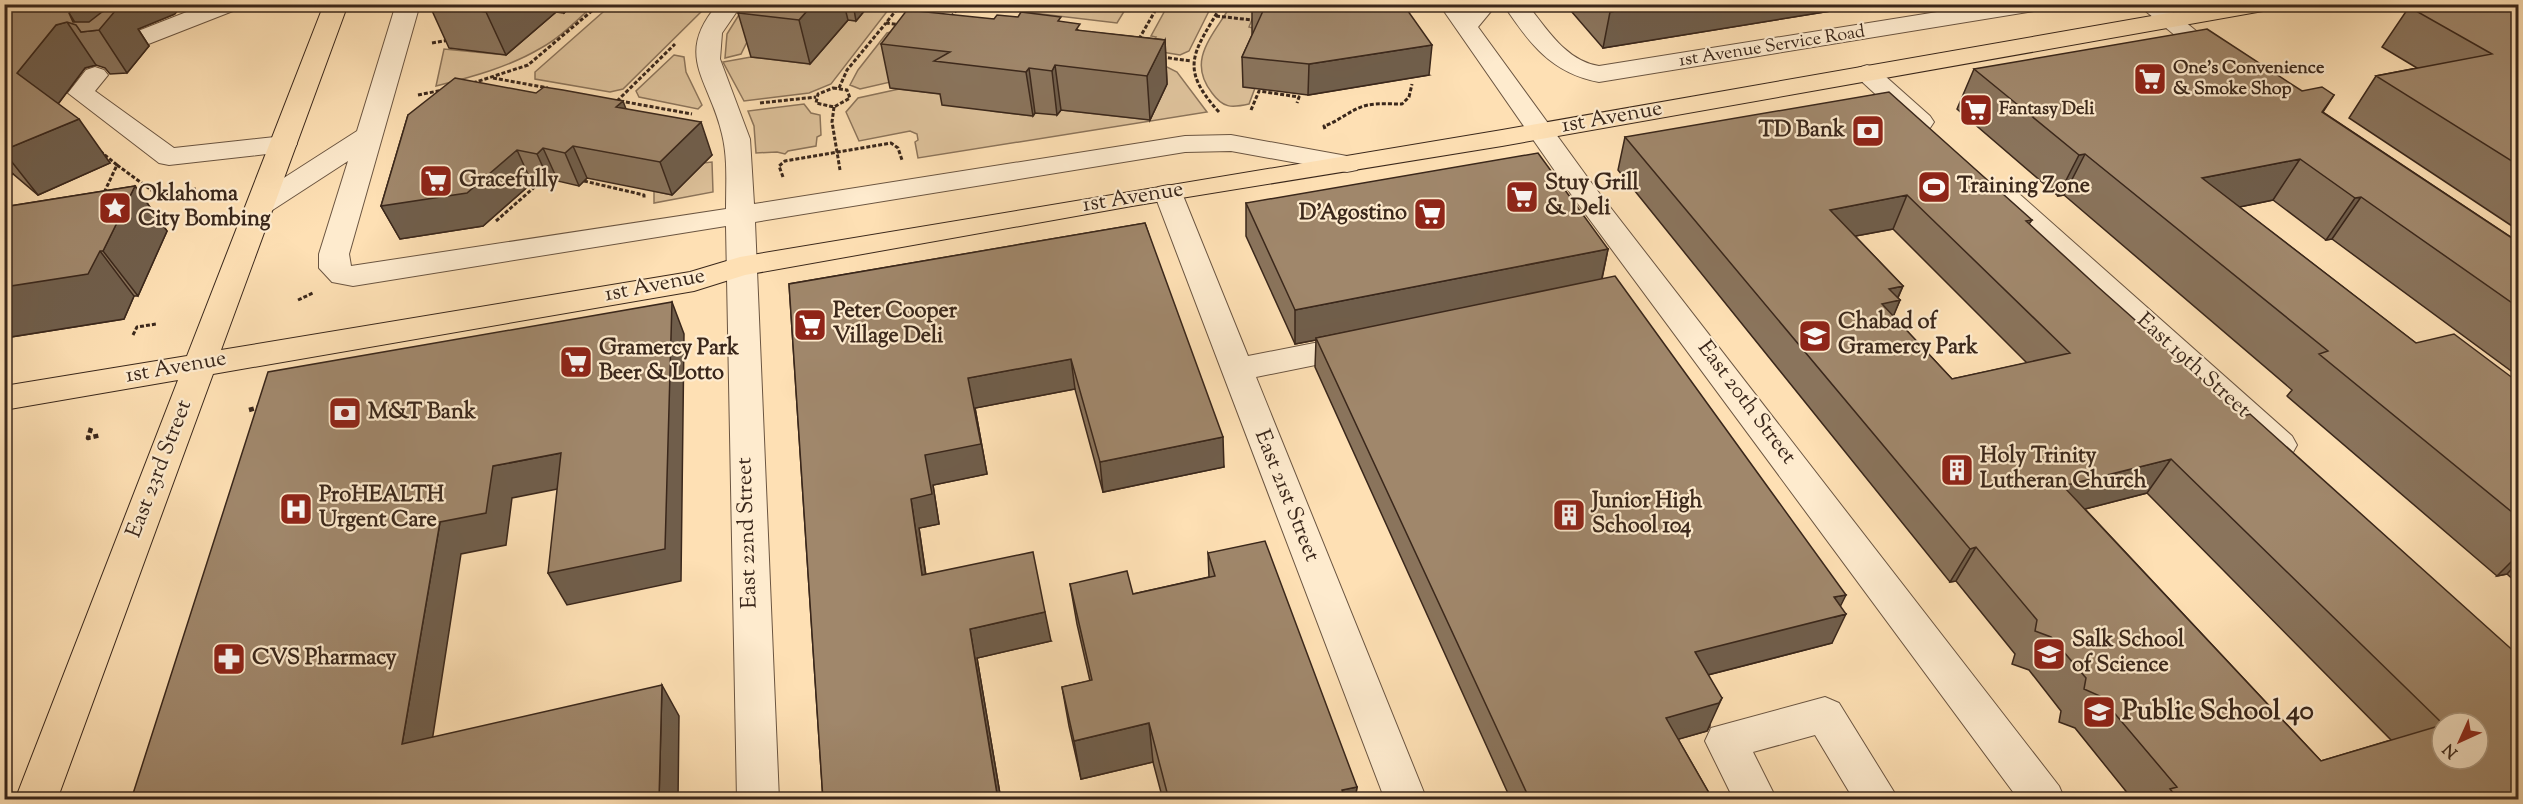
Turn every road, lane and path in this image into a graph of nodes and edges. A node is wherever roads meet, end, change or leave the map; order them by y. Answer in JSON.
{"nodes":[{"id":1,"x":230,"y":4,"type":"edge"},
{"id":2,"x":336,"y":4,"type":"edge"},
{"id":3,"x":408,"y":4,"type":"edge"},
{"id":4,"x":600,"y":4,"type":"edge"},
{"id":5,"x":731,"y":4,"type":"edge"},
{"id":6,"x":901,"y":4,"type":"edge"},
{"id":7,"x":961,"y":4,"type":"edge"},
{"id":8,"x":1159,"y":4,"type":"edge"},
{"id":9,"x":1222,"y":4,"type":"edge"},
{"id":10,"x":1450,"y":4,"type":"edge"},
{"id":11,"x":1486,"y":4,"type":"edge"},
{"id":12,"x":1514,"y":4,"type":"edge"},
{"id":13,"x":2034,"y":4,"type":"edge"},
{"id":14,"x":2263,"y":4,"type":"edge"},
{"id":15,"x":2157,"y":13,"type":"edge"},
{"id":16,"x":1216,"y":16,"type":"junction"},
{"id":17,"x":1252,"y":20,"type":"edge"},
{"id":18,"x":948,"y":21,"type":"edge"},
{"id":19,"x":886,"y":23,"type":"junction"},
{"id":20,"x":909,"y":26,"type":"edge"},
{"id":21,"x":1465,"y":27,"type":"junction"},
{"id":22,"x":683,"y":36,"type":"dead end"},
{"id":23,"x":453,"y":39,"type":"dead end"},
{"id":24,"x":429,"y":44,"type":"edge"},
{"id":25,"x":1137,"y":44,"type":"edge"},
{"id":26,"x":1155,"y":56,"type":"edge"},
{"id":27,"x":1191,"y":61,"type":"junction"},
{"id":28,"x":2237,"y":72,"type":"edge"},
{"id":29,"x":1867,"y":73,"type":"junction"},
{"id":30,"x":492,"y":78,"type":"junction"},
{"id":31,"x":469,"y":84,"type":"edge"},
{"id":32,"x":1412,"y":84,"type":"dead end"},
{"id":33,"x":839,"y":88,"type":"junction"},
{"id":34,"x":446,"y":89,"type":"edge"},
{"id":35,"x":558,"y":90,"type":"edge"},
{"id":36,"x":414,"y":96,"type":"dead end"},
{"id":37,"x":816,"y":97,"type":"junction"},
{"id":38,"x":609,"y":99,"type":"edge"},
{"id":39,"x":617,"y":101,"type":"junction"},
{"id":40,"x":1297,"y":103,"type":"dead end"},
{"id":41,"x":752,"y":105,"type":"dead end"},
{"id":42,"x":834,"y":107,"type":"junction"},
{"id":43,"x":1251,"y":110,"type":"dead end"},
{"id":44,"x":693,"y":114,"type":"dead end"},
{"id":45,"x":1222,"y":115,"type":"dead end"},
{"id":46,"x":1326,"y":131,"type":"dead end"},
{"id":47,"x":1542,"y":131,"type":"junction"},
{"id":48,"x":369,"y":135,"type":"junction"},
{"id":49,"x":91,"y":144,"type":"dead end"},
{"id":50,"x":284,"y":144,"type":"junction"},
{"id":51,"x":1946,"y":144,"type":"edge"},
{"id":52,"x":837,"y":152,"type":"junction"},
{"id":53,"x":1347,"y":164,"type":"junction"},
{"id":54,"x":117,"y":165,"type":"junction"},
{"id":55,"x":903,"y":166,"type":"dead end"},
{"id":56,"x":1972,"y":168,"type":"edge"},
{"id":57,"x":842,"y":176,"type":"dead end"},
{"id":58,"x":584,"y":182,"type":"dead end"},
{"id":59,"x":538,"y":184,"type":"edge"},
{"id":60,"x":787,"y":186,"type":"dead end"},
{"id":61,"x":196,"y":189,"type":"dead end"},
{"id":62,"x":1168,"y":193,"type":"junction"},
{"id":63,"x":158,"y":195,"type":"junction"},
{"id":64,"x":644,"y":195,"type":"dead end"},
{"id":65,"x":99,"y":203,"type":"edge"},
{"id":66,"x":261,"y":206,"type":"junction"},
{"id":67,"x":139,"y":207,"type":"dead end"},
{"id":68,"x":739,"y":214,"type":"junction"},
{"id":69,"x":494,"y":222,"type":"dead end"},
{"id":70,"x":740,"y":266,"type":"junction"},
{"id":71,"x":156,"y":324,"type":"dead end"},
{"id":72,"x":133,"y":335,"type":"dead end"},
{"id":73,"x":1386,"y":340,"type":"edge"},
{"id":74,"x":199,"y":365,"type":"junction"},
{"id":75,"x":1236,"y":370,"type":"junction"},
{"id":76,"x":4,"y":398,"type":"edge"},
{"id":77,"x":266,"y":406,"type":"edge"},
{"id":78,"x":249,"y":410,"type":"dead end"},
{"id":79,"x":91,"y":428,"type":"dead end"},
{"id":80,"x":101,"y":435,"type":"dead end"},
{"id":81,"x":2298,"y":461,"type":"edge"},
{"id":82,"x":36,"y":800,"type":"edge"},
{"id":83,"x":758,"y":800,"type":"edge"},
{"id":84,"x":1406,"y":800,"type":"edge"},
{"id":85,"x":1756,"y":800,"type":"edge"},
{"id":86,"x":1878,"y":800,"type":"edge"},
{"id":87,"x":2044,"y":800,"type":"edge"}],
"edges":[{"from":1,"to":50,"type":"street"},
{"from":2,"to":50,"type":"main road","name":"East 23rd Street"},
{"from":3,"to":48,"type":"street"},
{"from":4,"to":30,"type":"path"},
{"from":5,"to":68,"type":"street","name":"East 22nd Street"},
{"from":6,"to":19,"type":"path"},
{"from":7,"to":18,"type":"path"},
{"from":8,"to":25,"type":"path"},
{"from":9,"to":16,"type":"path"},
{"from":10,"to":21,"type":"street","name":"East 20th Street"},
{"from":11,"to":21,"type":"street"},
{"from":12,"to":13,"type":"street","name":"1st Avenue Service Road"},
{"from":14,"to":15,"type":"main road","name":"1st Avenue"},
{"from":15,"to":28,"type":"street"},
{"from":15,"to":29,"type":"main road","name":"1st Avenue"},
{"from":16,"to":17,"type":"path"},
{"from":16,"to":27,"type":"path"},
{"from":19,"to":20,"type":"path"},
{"from":19,"to":33,"type":"path"},
{"from":21,"to":47,"type":"street","name":"East 20th Street"},
{"from":22,"to":39,"type":"path"},
{"from":23,"to":24,"type":"path"},
{"from":26,"to":27,"type":"path"},
{"from":27,"to":45,"type":"path"},
{"from":29,"to":47,"type":"main road","name":"1st Avenue"},
{"from":29,"to":51,"type":"street"},
{"from":30,"to":31,"type":"path"},
{"from":30,"to":35,"type":"path"},
{"from":32,"to":46,"type":"path"},
{"from":33,"to":37,"type":"path"},
{"from":33,"to":42,"type":"path"},
{"from":34,"to":36,"type":"path"},
{"from":37,"to":41,"type":"path"},
{"from":37,"to":42,"type":"path"},
{"from":38,"to":39,"type":"path"},
{"from":39,"to":44,"type":"path"},
{"from":40,"to":43,"type":"path"},
{"from":42,"to":52,"type":"path"},
{"from":47,"to":53,"type":"main road","name":"1st Avenue"},
{"from":47,"to":87,"type":"street","name":"East 20th Street"},
{"from":48,"to":66,"type":"street"},
{"from":48,"to":68,"type":"street"},
{"from":49,"to":54,"type":"path"},
{"from":50,"to":66,"type":"main road","name":"East 23rd Street"},
{"from":52,"to":55,"type":"path"},
{"from":52,"to":57,"type":"path"},
{"from":52,"to":60,"type":"path"},
{"from":53,"to":62,"type":"main road","name":"1st Avenue"},
{"from":53,"to":68,"type":"street"},
{"from":54,"to":63,"type":"path"},
{"from":54,"to":65,"type":"path"},
{"from":56,"to":81,"type":"street","name":"East 19th Street"},
{"from":58,"to":64,"type":"path"},
{"from":59,"to":69,"type":"path"},
{"from":61,"to":63,"type":"path"},
{"from":62,"to":70,"type":"main road","name":"1st Avenue"},
{"from":62,"to":75,"type":"street","name":"East 21st Street"},
{"from":63,"to":67,"type":"path"},
{"from":66,"to":74,"type":"main road","name":"East 23rd Street"},
{"from":68,"to":70,"type":"street","name":"East 22nd Street"},
{"from":70,"to":74,"type":"main road","name":"1st Avenue"},
{"from":70,"to":83,"type":"street","name":"East 22nd Street"},
{"from":71,"to":72,"type":"path"},
{"from":73,"to":75,"type":"street"},
{"from":74,"to":76,"type":"main road","name":"1st Avenue"},
{"from":74,"to":82,"type":"main road","name":"East 23rd Street"},
{"from":75,"to":84,"type":"street","name":"East 21st Street"},
{"from":77,"to":78,"type":"path"},
{"from":79,"to":80,"type":"path"},
{"from":85,"to":86,"type":"street"}]}
